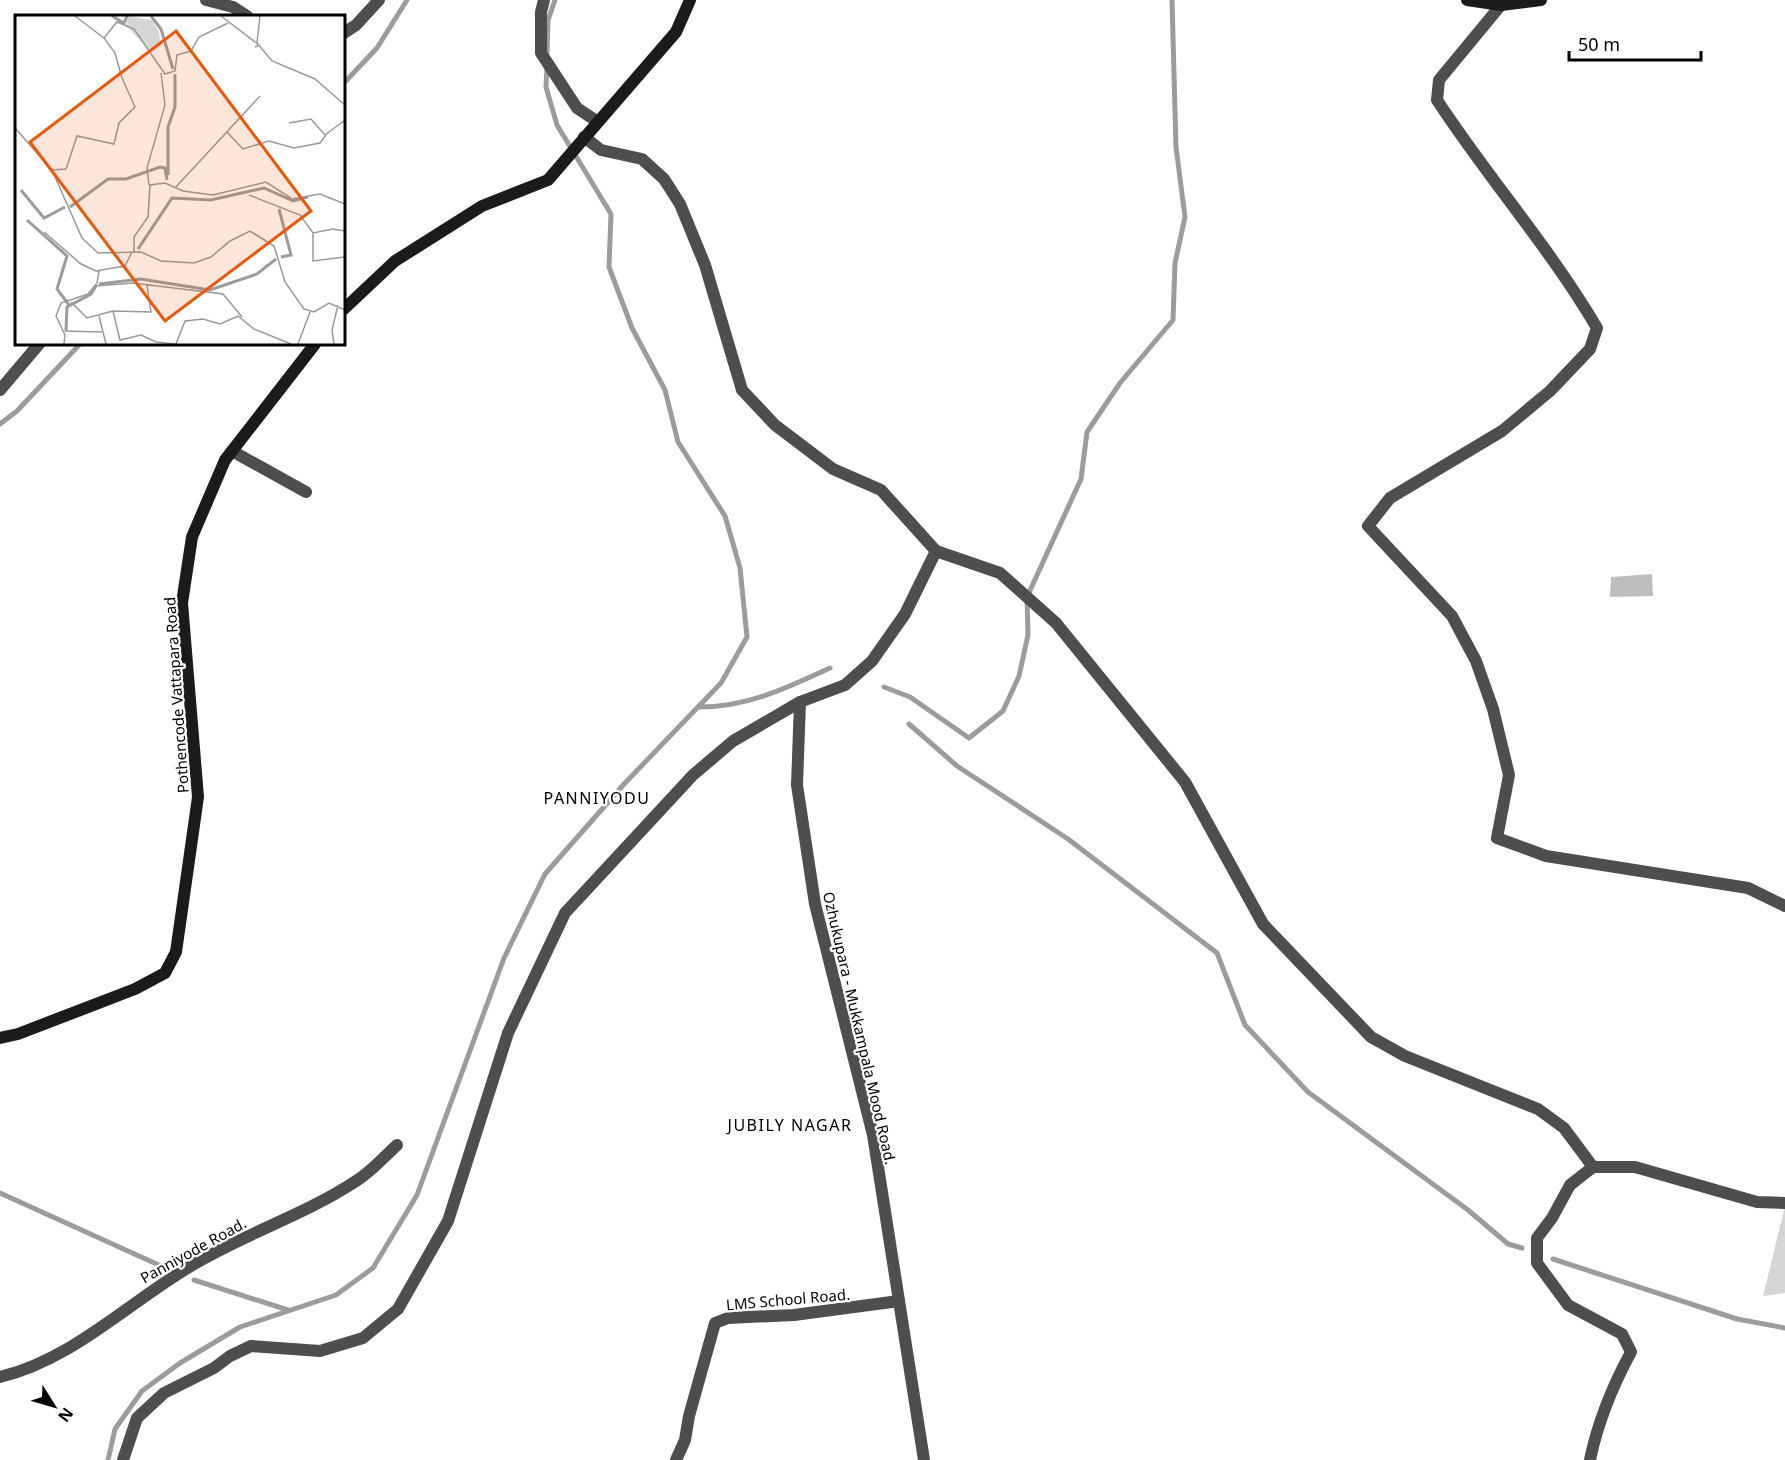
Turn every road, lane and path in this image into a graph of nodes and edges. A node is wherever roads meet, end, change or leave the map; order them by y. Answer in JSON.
{"nodes":[{"id":1,"x":206,"y":0,"type":"edge"},
{"id":2,"x":379,"y":0,"type":"edge"},
{"id":3,"x":544,"y":0,"type":"edge"},
{"id":4,"x":690,"y":0,"type":"edge"},
{"id":5,"x":1467,"y":0,"type":"edge"},
{"id":6,"x":1541,"y":0,"type":"edge"},
{"id":7,"x":1501,"y":5,"type":"junction"},
{"id":8,"x":245,"y":15,"type":"edge"},
{"id":9,"x":345,"y":32,"type":"edge"},
{"id":10,"x":598,"y":122,"type":"junction"},
{"id":11,"x":581,"y":141,"type":"junction"},
{"id":12,"x":345,"y":308,"type":"edge"},
{"id":13,"x":38,"y":345,"type":"edge"},
{"id":14,"x":314,"y":345,"type":"edge"},
{"id":15,"x":0,"y":390,"type":"edge"},
{"id":16,"x":232,"y":451,"type":"junction"},
{"id":17,"x":306,"y":492,"type":"dead end"},
{"id":18,"x":936,"y":551,"type":"junction"},
{"id":19,"x":800,"y":702,"type":"junction"},
{"id":20,"x":1785,"y":906,"type":"edge"},
{"id":21,"x":0,"y":1038,"type":"edge"},
{"id":22,"x":397,"y":1145,"type":"dead end"},
{"id":23,"x":1593,"y":1167,"type":"junction"},
{"id":24,"x":1785,"y":1203,"type":"edge"},
{"id":25,"x":899,"y":1301,"type":"junction"},
{"id":26,"x":0,"y":1377,"type":"edge"},
{"id":27,"x":123,"y":1460,"type":"edge"},
{"id":28,"x":676,"y":1460,"type":"edge"},
{"id":29,"x":924,"y":1460,"type":"edge"},
{"id":30,"x":1590,"y":1460,"type":"edge"}],
"edges":[{"from":1,"to":8,"type":"street"},
{"from":2,"to":9,"type":"street"},
{"from":3,"to":10,"type":"street"},
{"from":4,"to":10,"type":"main road"},
{"from":5,"to":7,"type":"main road"},
{"from":6,"to":7,"type":"main road"},
{"from":7,"to":20,"type":"street"},
{"from":10,"to":11,"type":"main road"},
{"from":11,"to":12,"type":"main road"},
{"from":11,"to":18,"type":"street"},
{"from":13,"to":15,"type":"street"},
{"from":14,"to":16,"type":"main road","name":"Pothencode Vattapara Road"},
{"from":16,"to":17,"type":"street"},
{"from":16,"to":21,"type":"main road","name":"Pothencode Vattapara Road"},
{"from":18,"to":19,"type":"street"},
{"from":18,"to":23,"type":"street"},
{"from":19,"to":25,"type":"street","name":"Ozhukupara - Mukkampala Mood Road."},
{"from":19,"to":27,"type":"street"},
{"from":22,"to":26,"type":"street","name":"Panniyode Road."},
{"from":23,"to":24,"type":"street"},
{"from":23,"to":30,"type":"street"},
{"from":25,"to":28,"type":"street","name":"LMS School Road."},
{"from":25,"to":29,"type":"street","name":"Ozhukupara - Mukkampala Mood Road."}]}
